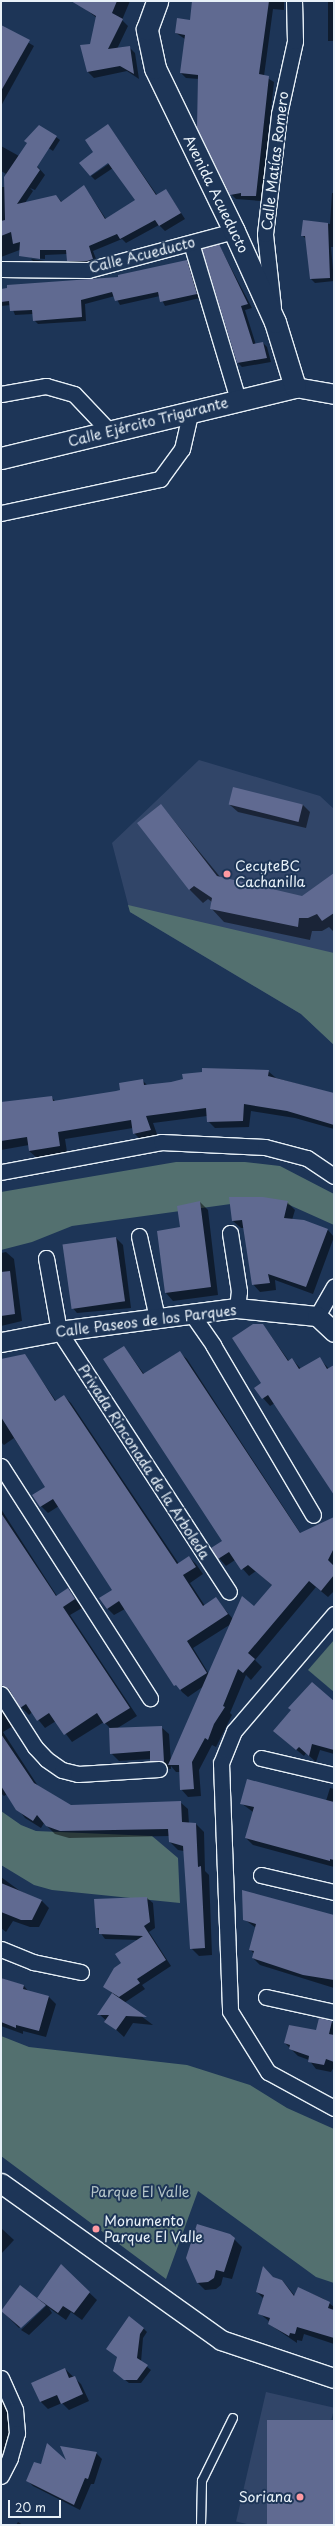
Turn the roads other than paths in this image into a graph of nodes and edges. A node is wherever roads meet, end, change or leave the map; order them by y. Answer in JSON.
{"nodes":[{"id":1,"x":156,"y":1,"type":"edge"},
{"id":2,"x":294,"y":1,"type":"edge"},
{"id":3,"x":234,"y":231,"type":"junction"},
{"id":4,"x":191,"y":243,"type":"junction"},
{"id":5,"x":1,"y":269,"type":"edge"},
{"id":6,"x":275,"y":322,"type":"junction"},
{"id":7,"x":295,"y":387,"type":"junction"},
{"id":8,"x":1,"y":394,"type":"edge"},
{"id":9,"x":334,"y":394,"type":"edge"},
{"id":10,"x":238,"y":400,"type":"junction"},
{"id":11,"x":190,"y":414,"type":"junction"},
{"id":12,"x":110,"y":432,"type":"junction"},
{"id":13,"x":1,"y":458,"type":"edge"},
{"id":14,"x":1,"y":513,"type":"edge"},
{"id":15,"x":1,"y":1172,"type":"edge"},
{"id":16,"x":334,"y":1176,"type":"edge"},
{"id":17,"x":230,"y":1233,"type":"dead end"},
{"id":18,"x":138,"y":1236,"type":"dead end"},
{"id":19,"x":46,"y":1258,"type":"dead end"},
{"id":20,"x":334,"y":1286,"type":"edge"},
{"id":21,"x":237,"y":1308,"type":"junction"},
{"id":22,"x":191,"y":1313,"type":"junction"},
{"id":23,"x":316,"y":1316,"type":"junction"},
{"id":24,"x":156,"y":1318,"type":"junction"},
{"id":25,"x":59,"y":1331,"type":"junction"},
{"id":26,"x":334,"y":1332,"type":"edge"},
{"id":27,"x":1,"y":1342,"type":"edge"},
{"id":28,"x":1,"y":1466,"type":"edge"},
{"id":29,"x":314,"y":1515,"type":"dead end"},
{"id":30,"x":229,"y":1592,"type":"dead end"},
{"id":31,"x":334,"y":1614,"type":"edge"},
{"id":32,"x":1,"y":1694,"type":"edge"},
{"id":33,"x":150,"y":1698,"type":"dead end"},
{"id":34,"x":261,"y":1758,"type":"dead end"},
{"id":35,"x":159,"y":1769,"type":"dead end"},
{"id":36,"x":334,"y":1775,"type":"edge"},
{"id":37,"x":261,"y":1875,"type":"dead end"},
{"id":38,"x":334,"y":1892,"type":"edge"},
{"id":39,"x":1,"y":1949,"type":"edge"},
{"id":40,"x":81,"y":1972,"type":"dead end"},
{"id":41,"x":266,"y":1997,"type":"dead end"},
{"id":42,"x":334,"y":2012,"type":"edge"},
{"id":43,"x":334,"y":2108,"type":"edge"},
{"id":44,"x":1,"y":2183,"type":"edge"},
{"id":45,"x":1,"y":2378,"type":"edge"},
{"id":46,"x":334,"y":2378,"type":"edge"},
{"id":47,"x":233,"y":2418,"type":"dead end"},
{"id":48,"x":1,"y":2476,"type":"edge"},
{"id":49,"x":200,"y":2525,"type":"edge"}],
"edges":[{"from":1,"to":3,"type":"main road","name":"Avenida Acueducto"},
{"from":2,"to":6,"type":"street","name":"Calle Matías Romero"},
{"from":3,"to":4,"type":"street","name":"Calle Acueducto"},
{"from":3,"to":6,"type":"main road","name":"Avenida Acueducto"},
{"from":4,"to":5,"type":"street","name":"Calle Acueducto"},
{"from":4,"to":10,"type":"street"},
{"from":6,"to":7,"type":"main road","name":"Avenida Acueducto"},
{"from":7,"to":9,"type":"street"},
{"from":7,"to":10,"type":"main road","name":"Calle Ejército Trigarante"},
{"from":8,"to":12,"type":"street"},
{"from":10,"to":11,"type":"main road","name":"Calle Ejército Trigarante"},
{"from":11,"to":12,"type":"main road","name":"Calle Ejército Trigarante"},
{"from":11,"to":14,"type":"street"},
{"from":12,"to":13,"type":"main road","name":"Calle Ejército Trigarante"},
{"from":15,"to":16,"type":"street"},
{"from":17,"to":21,"type":"street"},
{"from":18,"to":24,"type":"street"},
{"from":19,"to":25,"type":"street"},
{"from":20,"to":23,"type":"street"},
{"from":21,"to":22,"type":"street","name":"Calle Paseos de los Parques"},
{"from":21,"to":23,"type":"street","name":"Calle Paseos de los Parques"},
{"from":22,"to":24,"type":"street","name":"Calle Paseos de los Parques"},
{"from":22,"to":29,"type":"street"},
{"from":23,"to":26,"type":"street"},
{"from":24,"to":25,"type":"street","name":"Calle Paseos de los Parques"},
{"from":25,"to":27,"type":"street","name":"Calle Paseos de los Parques"},
{"from":25,"to":30,"type":"street","name":"Privada Rinconada de la Arboleda"},
{"from":28,"to":33,"type":"street"},
{"from":31,"to":43,"type":"street"},
{"from":32,"to":35,"type":"street"},
{"from":34,"to":36,"type":"street"},
{"from":37,"to":38,"type":"street"},
{"from":39,"to":40,"type":"street"},
{"from":41,"to":42,"type":"street"},
{"from":44,"to":46,"type":"street"},
{"from":45,"to":48,"type":"street"},
{"from":47,"to":49,"type":"lane"}]}
